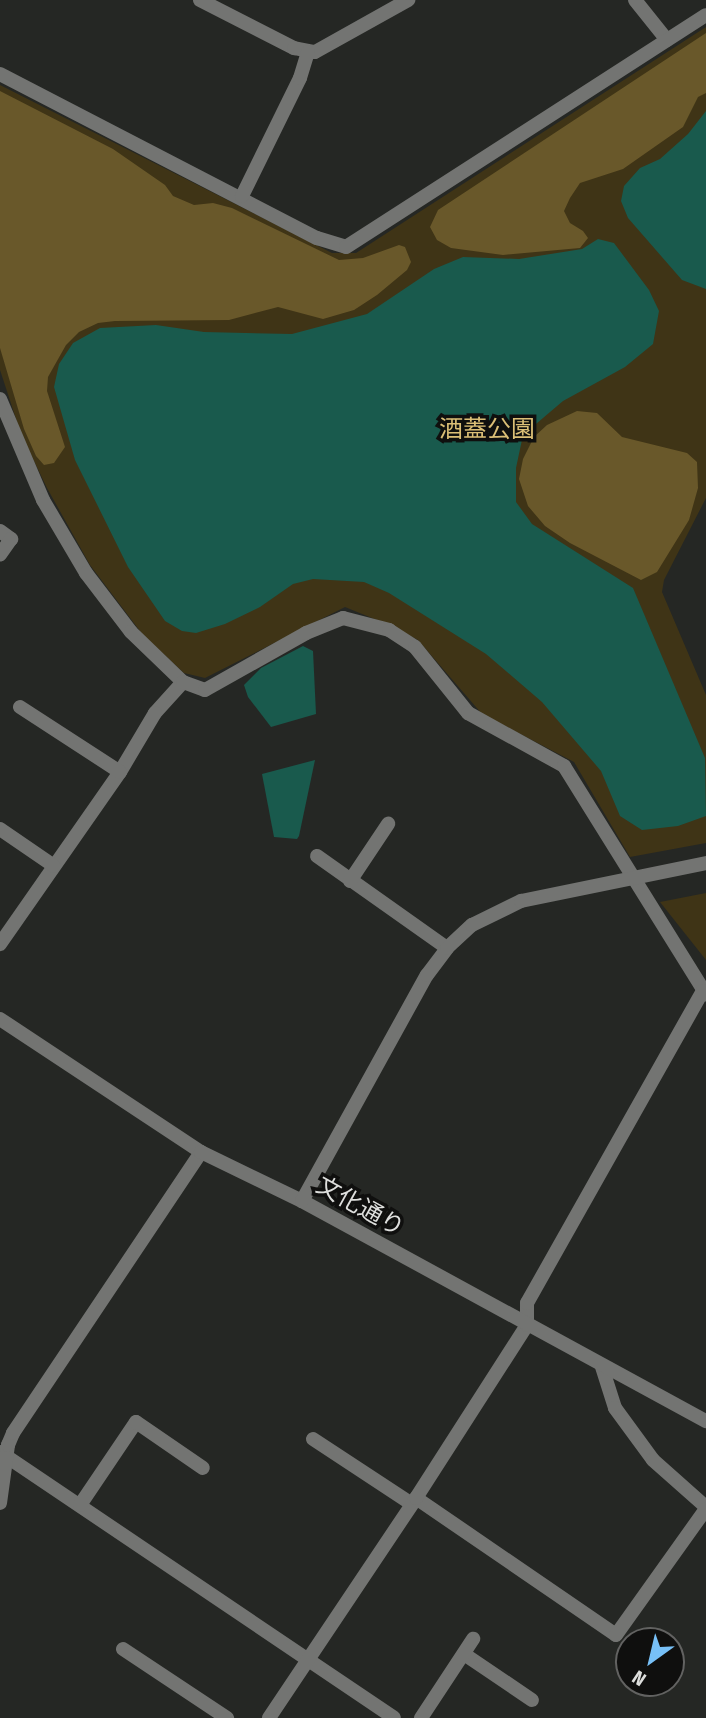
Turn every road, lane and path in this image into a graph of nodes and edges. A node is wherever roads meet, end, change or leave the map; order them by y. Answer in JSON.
{"nodes":[{"id":1,"x":200,"y":0,"type":"edge"},
{"id":2,"x":408,"y":0,"type":"edge"},
{"id":3,"x":635,"y":0,"type":"edge"},
{"id":4,"x":706,"y":16,"type":"edge"},
{"id":5,"x":667,"y":40,"type":"junction"},
{"id":6,"x":308,"y":52,"type":"junction"},
{"id":7,"x":0,"y":74,"type":"edge"},
{"id":8,"x":243,"y":197,"type":"junction"},
{"id":9,"x":0,"y":399,"type":"edge"},
{"id":10,"x":0,"y":531,"type":"edge"},
{"id":11,"x":0,"y":555,"type":"edge"},
{"id":12,"x":183,"y":682,"type":"junction"},
{"id":13,"x":20,"y":707,"type":"dead end"},
{"id":14,"x":120,"y":772,"type":"junction"},
{"id":15,"x":388,"y":824,"type":"dead end"},
{"id":16,"x":0,"y":829,"type":"edge"},
{"id":17,"x":317,"y":856,"type":"dead end"},
{"id":18,"x":706,"y":863,"type":"edge"},
{"id":19,"x":54,"y":866,"type":"junction"},
{"id":20,"x":633,"y":876,"type":"junction"},
{"id":21,"x":350,"y":881,"type":"junction"},
{"id":22,"x":0,"y":944,"type":"edge"},
{"id":23,"x":447,"y":948,"type":"junction"},
{"id":24,"x":704,"y":992,"type":"edge"},
{"id":25,"x":0,"y":1019,"type":"edge"},
{"id":26,"x":201,"y":1152,"type":"junction"},
{"id":27,"x":302,"y":1201,"type":"junction"},
{"id":28,"x":527,"y":1325,"type":"junction"},
{"id":29,"x":602,"y":1367,"type":"junction"},
{"id":30,"x":706,"y":1421,"type":"edge"},
{"id":31,"x":313,"y":1439,"type":"dead end"},
{"id":32,"x":4,"y":1454,"type":"edge"},
{"id":33,"x":203,"y":1468,"type":"dead end"},
{"id":34,"x":414,"y":1501,"type":"junction"},
{"id":35,"x":0,"y":1503,"type":"edge"},
{"id":36,"x":80,"y":1505,"type":"junction"},
{"id":37,"x":706,"y":1508,"type":"edge"},
{"id":38,"x":473,"y":1639,"type":"dead end"},
{"id":39,"x":123,"y":1649,"type":"dead end"},
{"id":40,"x":464,"y":1654,"type":"junction"},
{"id":41,"x":308,"y":1659,"type":"junction"},
{"id":42,"x":532,"y":1700,"type":"dead end"},
{"id":43,"x":227,"y":1718,"type":"edge"},
{"id":44,"x":269,"y":1718,"type":"edge"},
{"id":45,"x":394,"y":1718,"type":"edge"},
{"id":46,"x":421,"y":1718,"type":"edge"}],
"edges":[{"from":1,"to":6,"type":"street"},
{"from":2,"to":6,"type":"street"},
{"from":3,"to":5,"type":"street"},
{"from":4,"to":5,"type":"street"},
{"from":5,"to":8,"type":"street"},
{"from":6,"to":8,"type":"street"},
{"from":7,"to":8,"type":"street"},
{"from":9,"to":12,"type":"street"},
{"from":10,"to":11,"type":"street"},
{"from":12,"to":14,"type":"street"},
{"from":12,"to":20,"type":"street"},
{"from":13,"to":14,"type":"street"},
{"from":14,"to":19,"type":"street"},
{"from":15,"to":21,"type":"street"},
{"from":16,"to":19,"type":"street"},
{"from":17,"to":21,"type":"street"},
{"from":18,"to":20,"type":"street"},
{"from":19,"to":22,"type":"street"},
{"from":20,"to":23,"type":"street"},
{"from":20,"to":24,"type":"street"},
{"from":21,"to":23,"type":"street"},
{"from":23,"to":27,"type":"street"},
{"from":24,"to":28,"type":"street"},
{"from":25,"to":26,"type":"street","name":"文化通り"},
{"from":26,"to":27,"type":"street","name":"文化通り"},
{"from":26,"to":32,"type":"street"},
{"from":27,"to":28,"type":"street","name":"文化通り"},
{"from":28,"to":29,"type":"street","name":"文化通り"},
{"from":28,"to":34,"type":"street"},
{"from":29,"to":30,"type":"street","name":"文化通り"},
{"from":29,"to":37,"type":"street"},
{"from":31,"to":34,"type":"street"},
{"from":32,"to":35,"type":"street"},
{"from":32,"to":36,"type":"street"},
{"from":33,"to":36,"type":"street"},
{"from":34,"to":37,"type":"street"},
{"from":34,"to":41,"type":"street"},
{"from":36,"to":41,"type":"street"},
{"from":38,"to":40,"type":"street"},
{"from":39,"to":43,"type":"street"},
{"from":40,"to":42,"type":"street"},
{"from":40,"to":46,"type":"street"},
{"from":41,"to":44,"type":"street"},
{"from":41,"to":45,"type":"street"}]}
